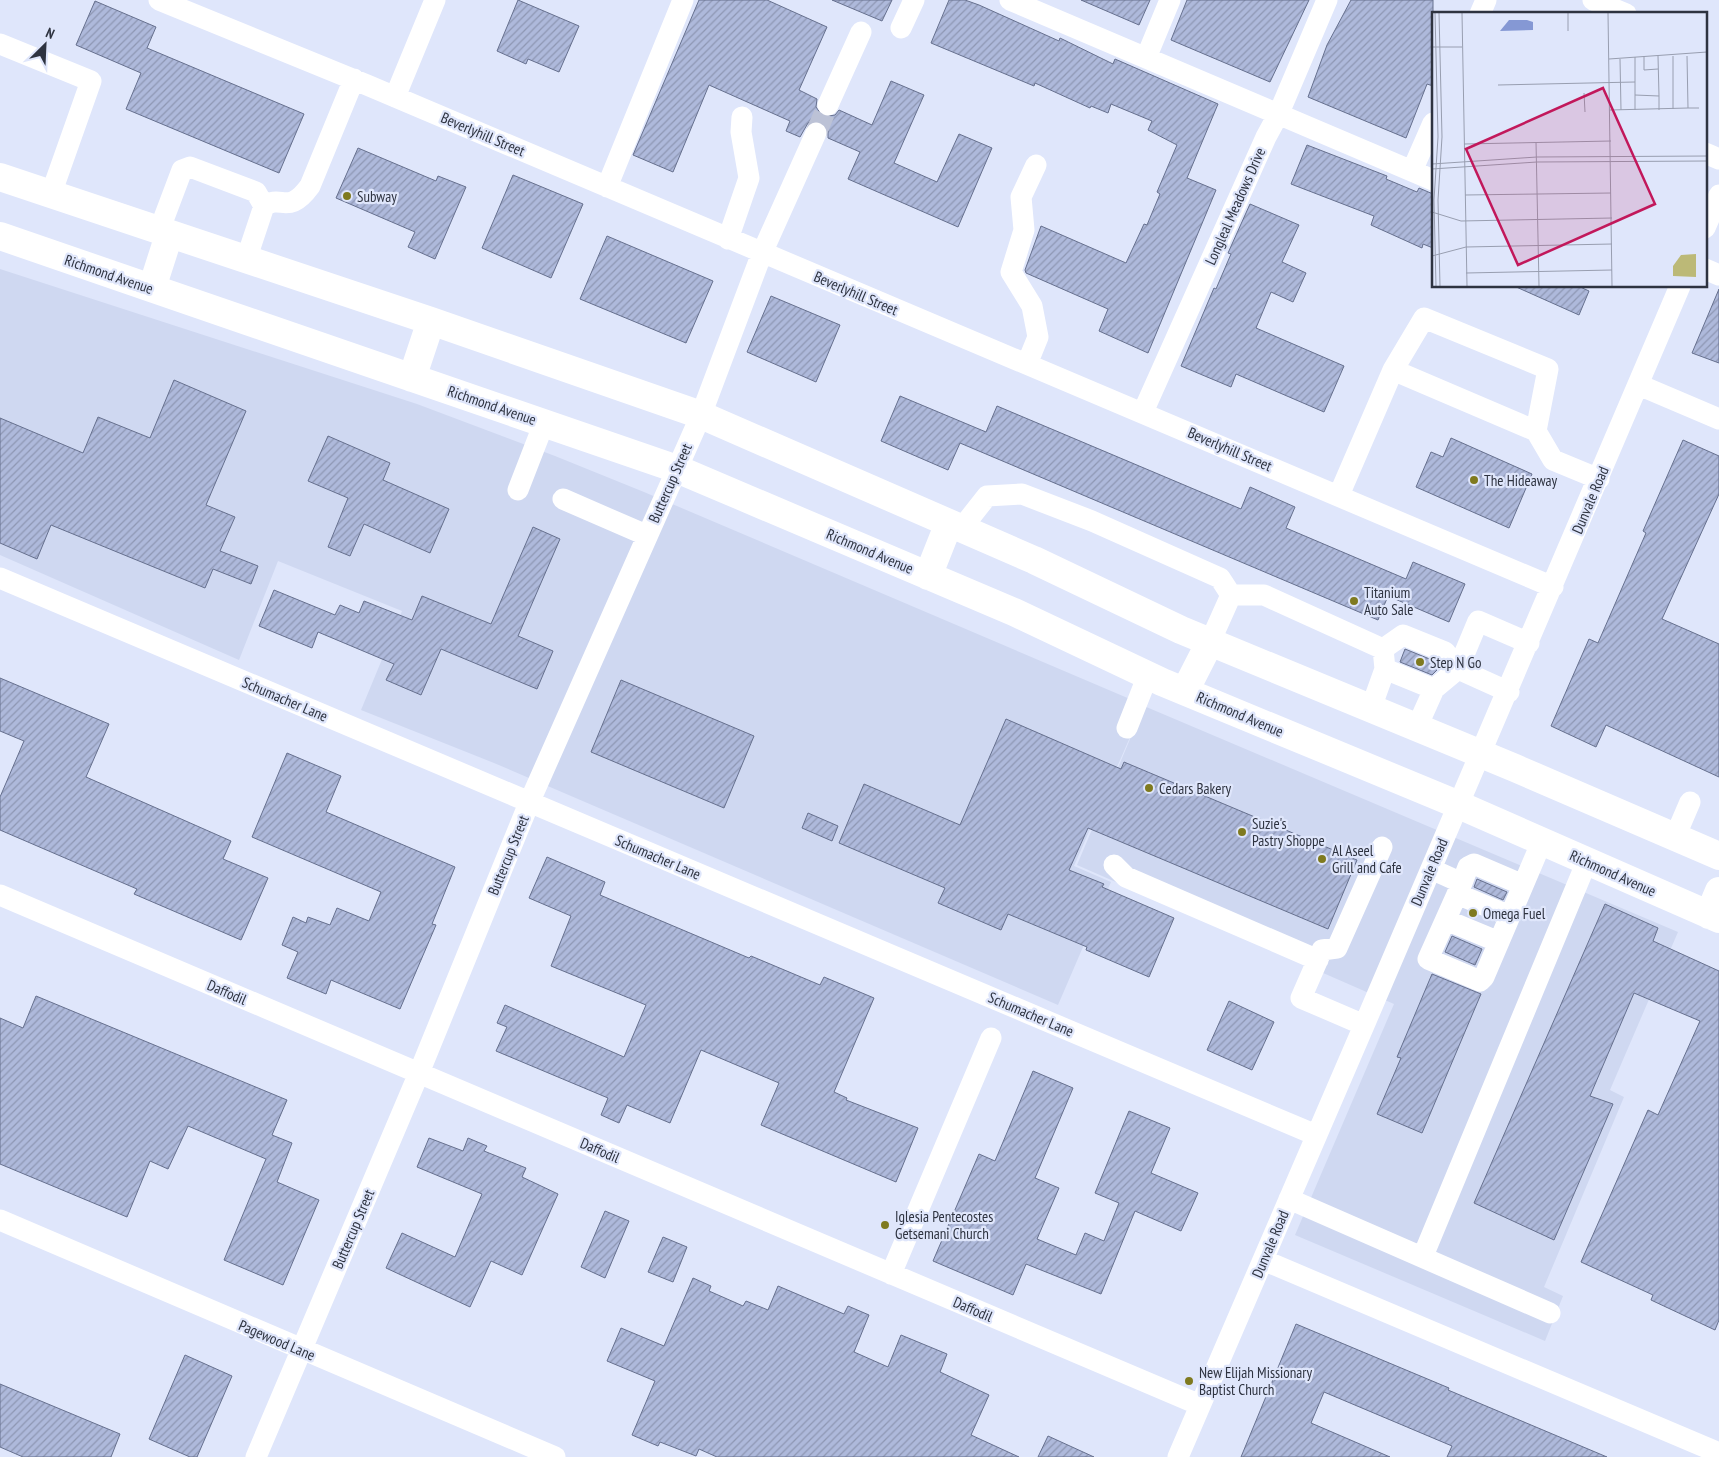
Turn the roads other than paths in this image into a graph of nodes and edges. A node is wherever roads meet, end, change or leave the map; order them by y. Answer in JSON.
{"nodes":[{"id":1,"x":158,"y":0,"type":"edge"},
{"id":2,"x":435,"y":0,"type":"edge"},
{"id":3,"x":683,"y":0,"type":"edge"},
{"id":4,"x":914,"y":0,"type":"edge"},
{"id":5,"x":1170,"y":0,"type":"edge"},
{"id":6,"x":1327,"y":0,"type":"edge"},
{"id":7,"x":1486,"y":0,"type":"edge"},
{"id":8,"x":1593,"y":0,"type":"edge"},
{"id":9,"x":1013,"y":1,"type":"edge"},
{"id":10,"x":1481,"y":12,"type":"edge"},
{"id":11,"x":1621,"y":12,"type":"edge"},
{"id":12,"x":901,"y":28,"type":"dead end"},
{"id":13,"x":861,"y":32,"type":"dead end"},
{"id":14,"x":0,"y":44,"type":"edge"},
{"id":15,"x":1146,"y":58,"type":"junction"},
{"id":16,"x":354,"y":79,"type":"junction"},
{"id":17,"x":394,"y":97,"type":"junction"},
{"id":18,"x":828,"y":105,"type":"tunnel mouth"},
{"id":19,"x":1280,"y":113,"type":"junction"},
{"id":20,"x":742,"y":117,"type":"dead end"},
{"id":21,"x":1432,"y":125,"type":"edge"},
{"id":22,"x":816,"y":133,"type":"tunnel mouth"},
{"id":23,"x":1706,"y":153,"type":"edge"},
{"id":24,"x":1719,"y":159,"type":"edge"},
{"id":25,"x":1036,"y":165,"type":"dead end"},
{"id":26,"x":1412,"y":171,"type":"junction"},
{"id":27,"x":0,"y":177,"type":"edge"},
{"id":28,"x":1432,"y":180,"type":"edge"},
{"id":29,"x":607,"y":187,"type":"junction"},
{"id":30,"x":50,"y":194,"type":"junction"},
{"id":31,"x":1719,"y":195,"type":"edge"},
{"id":32,"x":264,"y":206,"type":"junction"},
{"id":33,"x":1706,"y":226,"type":"edge"},
{"id":34,"x":164,"y":233,"type":"junction"},
{"id":35,"x":0,"y":236,"type":"edge"},
{"id":36,"x":728,"y":239,"type":"junction"},
{"id":37,"x":762,"y":253,"type":"junction"},
{"id":38,"x":246,"y":260,"type":"junction"},
{"id":39,"x":1706,"y":269,"type":"edge"},
{"id":40,"x":1719,"y":275,"type":"edge"},
{"id":41,"x":152,"y":288,"type":"junction"},
{"id":42,"x":1679,"y":288,"type":"edge"},
{"id":43,"x":431,"y":321,"type":"junction"},
{"id":44,"x":1027,"y":364,"type":"junction"},
{"id":45,"x":1392,"y":370,"type":"junction"},
{"id":46,"x":412,"y":378,"type":"junction"},
{"id":47,"x":1638,"y":385,"type":"junction"},
{"id":48,"x":1144,"y":412,"type":"junction"},
{"id":49,"x":701,"y":415,"type":"junction"},
{"id":50,"x":1719,"y":419,"type":"edge"},
{"id":51,"x":544,"y":423,"type":"junction"},
{"id":52,"x":1536,"y":432,"type":"junction"},
{"id":53,"x":677,"y":469,"type":"junction"},
{"id":54,"x":1599,"y":479,"type":"junction"},
{"id":55,"x":518,"y":490,"type":"dead end"},
{"id":56,"x":1339,"y":495,"type":"junction"},
{"id":57,"x":563,"y":499,"type":"dead end"},
{"id":58,"x":955,"y":526,"type":"junction"},
{"id":59,"x":646,"y":535,"type":"junction"},
{"id":60,"x":928,"y":576,"type":"junction"},
{"id":61,"x":0,"y":578,"type":"edge"},
{"id":62,"x":1553,"y":587,"type":"junction"},
{"id":63,"x":1231,"y":595,"type":"junction"},
{"id":64,"x":1210,"y":642,"type":"junction"},
{"id":65,"x":1529,"y":643,"type":"junction"},
{"id":66,"x":1384,"y":659,"type":"junction"},
{"id":67,"x":1458,"y":669,"type":"junction"},
{"id":68,"x":1148,"y":675,"type":"junction"},
{"id":69,"x":1434,"y":689,"type":"junction"},
{"id":70,"x":1185,"y":691,"type":"junction"},
{"id":71,"x":1509,"y":692,"type":"junction"},
{"id":72,"x":1371,"y":708,"type":"junction"},
{"id":73,"x":1127,"y":728,"type":"dead end"},
{"id":74,"x":1417,"y":728,"type":"junction"},
{"id":75,"x":1482,"y":754,"type":"junction"},
{"id":76,"x":1690,"y":802,"type":"dead end"},
{"id":77,"x":529,"y":803,"type":"junction"},
{"id":78,"x":1459,"y":805,"type":"junction"},
{"id":79,"x":1675,"y":837,"type":"junction"},
{"id":80,"x":1542,"y":841,"type":"junction"},
{"id":81,"x":1382,"y":847,"type":"dead end"},
{"id":82,"x":1719,"y":856,"type":"edge"},
{"id":83,"x":1587,"y":861,"type":"junction"},
{"id":84,"x":1114,"y":865,"type":"dead end"},
{"id":85,"x":1431,"y":869,"type":"junction"},
{"id":86,"x":1523,"y":885,"type":"junction"},
{"id":87,"x":1459,"y":889,"type":"junction"},
{"id":88,"x":0,"y":896,"type":"edge"},
{"id":89,"x":1716,"y":909,"type":"edge"},
{"id":90,"x":1510,"y":916,"type":"junction"},
{"id":91,"x":1407,"y":924,"type":"junction"},
{"id":92,"x":1442,"y":929,"type":"junction"},
{"id":93,"x":1499,"y":942,"type":"junction"},
{"id":94,"x":1318,"y":960,"type":"junction"},
{"id":95,"x":1364,"y":1025,"type":"junction"},
{"id":96,"x":991,"y":1038,"type":"dead end"},
{"id":97,"x":419,"y":1073,"type":"junction"},
{"id":98,"x":1316,"y":1135,"type":"junction"},
{"id":99,"x":1289,"y":1199,"type":"junction"},
{"id":100,"x":2,"y":1226,"type":"edge"},
{"id":101,"x":1423,"y":1256,"type":"junction"},
{"id":102,"x":1263,"y":1260,"type":"junction"},
{"id":103,"x":891,"y":1274,"type":"junction"},
{"id":104,"x":1550,"y":1313,"type":"dead end"},
{"id":105,"x":301,"y":1350,"type":"junction"},
{"id":106,"x":1200,"y":1405,"type":"junction"},
{"id":107,"x":1719,"y":1453,"type":"edge"},
{"id":108,"x":256,"y":1457,"type":"edge"},
{"id":109,"x":555,"y":1457,"type":"edge"},
{"id":110,"x":1178,"y":1457,"type":"edge"}],
"edges":[{"from":1,"to":16,"type":"street","name":"Beverlyhill Street"},
{"from":2,"to":17,"type":"street"},
{"from":3,"to":29,"type":"street"},
{"from":4,"to":12,"type":"street"},
{"from":5,"to":15,"type":"street"},
{"from":6,"to":19,"type":"street","name":"Longleal Meadows Drive"},
{"from":7,"to":10,"type":"street"},
{"from":8,"to":11,"type":"street"},
{"from":9,"to":15,"type":"street"},
{"from":13,"to":18,"type":"street"},
{"from":14,"to":30,"type":"street"},
{"from":15,"to":19,"type":"street"},
{"from":16,"to":17,"type":"street","name":"Beverlyhill Street"},
{"from":16,"to":32,"type":"street"},
{"from":17,"to":29,"type":"street","name":"Beverlyhill Street"},
{"from":19,"to":26,"type":"street"},
{"from":19,"to":48,"type":"street","name":"Longleal Meadows Drive"},
{"from":20,"to":36,"type":"street"},
{"from":21,"to":26,"type":"street"},
{"from":22,"to":37,"type":"street","name":"Buttercup Street"},
{"from":23,"to":24,"type":"street"},
{"from":25,"to":44,"type":"street"},
{"from":26,"to":28,"type":"street"},
{"from":27,"to":30,"type":"main road"},
{"from":29,"to":36,"type":"street","name":"Beverlyhill Street"},
{"from":30,"to":34,"type":"main road"},
{"from":31,"to":33,"type":"street"},
{"from":32,"to":34,"type":"street"},
{"from":32,"to":38,"type":"street"},
{"from":34,"to":38,"type":"main road"},
{"from":34,"to":41,"type":"main road"},
{"from":35,"to":41,"type":"main road","name":"Richmond Avenue"},
{"from":36,"to":37,"type":"street","name":"Beverlyhill Street"},
{"from":37,"to":44,"type":"street","name":"Beverlyhill Street"},
{"from":37,"to":49,"type":"street","name":"Buttercup Street"},
{"from":38,"to":43,"type":"main road"},
{"from":39,"to":40,"type":"street"},
{"from":41,"to":46,"type":"main road","name":"Richmond Avenue"},
{"from":42,"to":47,"type":"street","name":"Dunvale Road"},
{"from":43,"to":46,"type":"main road"},
{"from":43,"to":49,"type":"main road"},
{"from":44,"to":48,"type":"street","name":"Beverlyhill Street"},
{"from":45,"to":52,"type":"street"},
{"from":45,"to":52,"type":"street"},
{"from":45,"to":56,"type":"street"},
{"from":46,"to":51,"type":"main road","name":"Richmond Avenue"},
{"from":47,"to":50,"type":"street"},
{"from":47,"to":54,"type":"street","name":"Dunvale Road"},
{"from":48,"to":56,"type":"street","name":"Beverlyhill Street"},
{"from":49,"to":53,"type":"street","name":"Buttercup Street"},
{"from":49,"to":58,"type":"main road"},
{"from":51,"to":53,"type":"main road","name":"Richmond Avenue"},
{"from":51,"to":55,"type":"street"},
{"from":52,"to":54,"type":"street"},
{"from":53,"to":59,"type":"street","name":"Buttercup Street"},
{"from":53,"to":60,"type":"main road","name":"Richmond Avenue"},
{"from":54,"to":62,"type":"street","name":"Dunvale Road"},
{"from":56,"to":62,"type":"street","name":"Beverlyhill Street"},
{"from":57,"to":59,"type":"street"},
{"from":58,"to":60,"type":"main road"},
{"from":58,"to":63,"type":"street"},
{"from":58,"to":64,"type":"main road"},
{"from":59,"to":77,"type":"street","name":"Buttercup Street"},
{"from":60,"to":68,"type":"main road","name":"Richmond Avenue"},
{"from":61,"to":77,"type":"street","name":"Schumacher Lane"},
{"from":62,"to":65,"type":"street","name":"Dunvale Road"},
{"from":63,"to":64,"type":"street"},
{"from":63,"to":66,"type":"street"},
{"from":64,"to":70,"type":"main road"},
{"from":64,"to":72,"type":"main road"},
{"from":65,"to":67,"type":"street"},
{"from":65,"to":71,"type":"street","name":"Dunvale Road"},
{"from":66,"to":67,"type":"street"},
{"from":66,"to":69,"type":"street"},
{"from":66,"to":72,"type":"street"},
{"from":67,"to":69,"type":"street"},
{"from":67,"to":71,"type":"street"},
{"from":68,"to":70,"type":"main road","name":"Richmond Avenue"},
{"from":68,"to":73,"type":"street"},
{"from":69,"to":74,"type":"street"},
{"from":70,"to":78,"type":"main road","name":"Richmond Avenue"},
{"from":71,"to":75,"type":"street","name":"Dunvale Road"},
{"from":72,"to":74,"type":"main road"},
{"from":74,"to":75,"type":"main road"},
{"from":75,"to":78,"type":"street","name":"Dunvale Road"},
{"from":75,"to":79,"type":"main road"},
{"from":76,"to":79,"type":"street"},
{"from":77,"to":97,"type":"street","name":"Buttercup Street"},
{"from":77,"to":98,"type":"street","name":"Schumacher Lane"},
{"from":78,"to":80,"type":"main road","name":"Richmond Avenue"},
{"from":78,"to":85,"type":"street","name":"Dunvale Road"},
{"from":79,"to":82,"type":"main road"},
{"from":80,"to":83,"type":"main road","name":"Richmond Avenue"},
{"from":80,"to":86,"type":"street"},
{"from":81,"to":94,"type":"street"},
{"from":83,"to":89,"type":"main road","name":"Richmond Avenue"},
{"from":83,"to":101,"type":"street"},
{"from":84,"to":94,"type":"street"},
{"from":85,"to":87,"type":"street"},
{"from":85,"to":91,"type":"street","name":"Dunvale Road"},
{"from":86,"to":87,"type":"street"},
{"from":86,"to":90,"type":"street"},
{"from":87,"to":90,"type":"street"},
{"from":87,"to":92,"type":"street"},
{"from":88,"to":97,"type":"street","name":"Daffodil"},
{"from":90,"to":93,"type":"street"},
{"from":91,"to":92,"type":"street"},
{"from":91,"to":95,"type":"street","name":"Dunvale Road"},
{"from":92,"to":93,"type":"street"},
{"from":92,"to":93,"type":"street"},
{"from":94,"to":95,"type":"street"},
{"from":95,"to":98,"type":"street","name":"Dunvale Road"},
{"from":96,"to":103,"type":"street"},
{"from":97,"to":103,"type":"street","name":"Daffodil"},
{"from":97,"to":105,"type":"street","name":"Buttercup Street"},
{"from":98,"to":99,"type":"street","name":"Dunvale Road"},
{"from":99,"to":101,"type":"street"},
{"from":99,"to":102,"type":"street","name":"Dunvale Road"},
{"from":100,"to":105,"type":"street","name":"Pagewood Lane"},
{"from":101,"to":104,"type":"street"},
{"from":102,"to":106,"type":"street","name":"Dunvale Road"},
{"from":102,"to":107,"type":"street"},
{"from":103,"to":106,"type":"street","name":"Daffodil"},
{"from":105,"to":108,"type":"street","name":"Buttercup Street"},
{"from":105,"to":109,"type":"street","name":"Pagewood Lane"},
{"from":106,"to":110,"type":"street","name":"Dunvale Road"}]}
